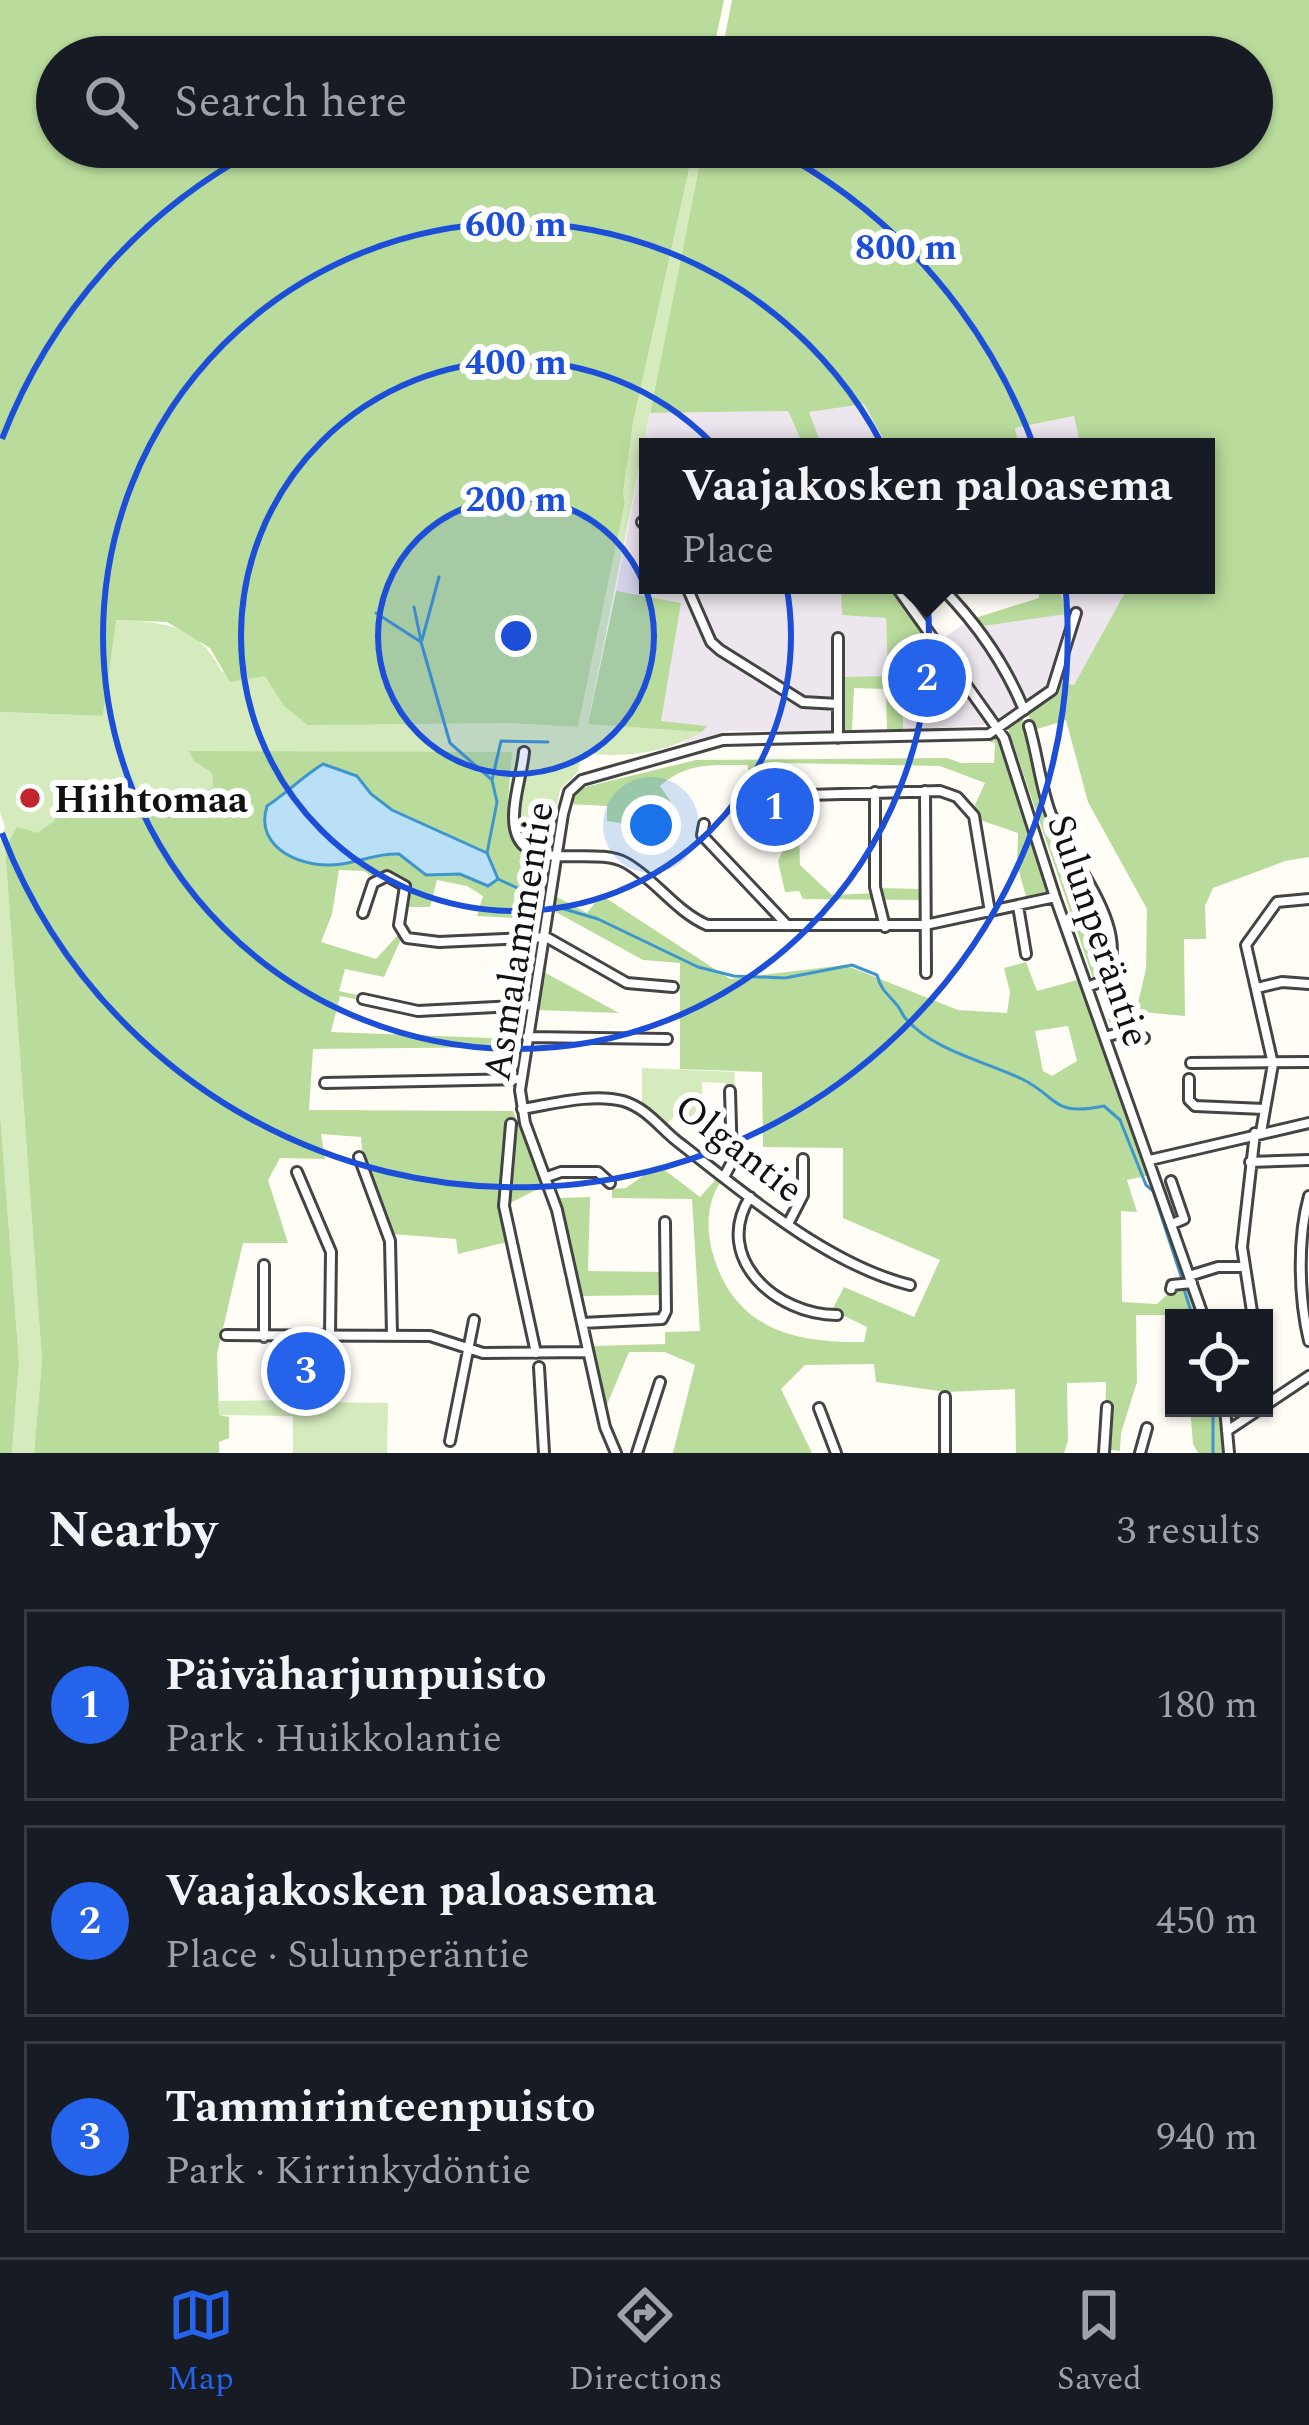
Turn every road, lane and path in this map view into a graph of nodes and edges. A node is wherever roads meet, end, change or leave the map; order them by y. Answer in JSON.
{"nodes":[{"id":1,"x":690,"y":594,"type":"edge"},
{"id":2,"x":901,"y":594,"type":"edge"},
{"id":3,"x":948,"y":594,"type":"edge"},
{"id":4,"x":1076,"y":613,"type":"dead end"},
{"id":5,"x":838,"y":638,"type":"dead end"},
{"id":6,"x":838,"y":704,"type":"junction"},
{"id":7,"x":1024,"y":710,"type":"junction"},
{"id":8,"x":1029,"y":726,"type":"dead end"},
{"id":9,"x":997,"y":729,"type":"junction"},
{"id":10,"x":838,"y":738,"type":"junction"},
{"id":11,"x":524,"y":752,"type":"dead end"},
{"id":12,"x":925,"y":791,"type":"junction"},
{"id":13,"x":875,"y":792,"type":"junction"},
{"id":14,"x":808,"y":795,"type":"dead end"},
{"id":15,"x":704,"y":824,"type":"dead end"},
{"id":16,"x":556,"y":856,"type":"junction"},
{"id":17,"x":1055,"y":897,"type":"junction"},
{"id":18,"x":1309,"y":899,"type":"edge"},
{"id":19,"x":1018,"y":906,"type":"junction"},
{"id":20,"x":990,"y":912,"type":"junction"},
{"id":21,"x":363,"y":913,"type":"dead end"},
{"id":22,"x":925,"y":925,"type":"junction"},
{"id":23,"x":788,"y":926,"type":"junction"},
{"id":24,"x":885,"y":927,"type":"junction"},
{"id":25,"x":546,"y":937,"type":"junction"},
{"id":26,"x":1026,"y":954,"type":"dead end"},
{"id":27,"x":926,"y":973,"type":"dead end"},
{"id":28,"x":1309,"y":984,"type":"edge"},
{"id":29,"x":673,"y":986,"type":"dead end"},
{"id":30,"x":1087,"y":987,"type":"junction"},
{"id":31,"x":1257,"y":988,"type":"junction"},
{"id":32,"x":362,"y":999,"type":"dead end"},
{"id":33,"x":533,"y":1005,"type":"junction"},
{"id":34,"x":527,"y":1037,"type":"junction"},
{"id":35,"x":1105,"y":1037,"type":"junction"},
{"id":36,"x":1144,"y":1038,"type":"dead end"},
{"id":37,"x":667,"y":1039,"type":"dead end"},
{"id":38,"x":1309,"y":1062,"type":"edge"},
{"id":39,"x":1191,"y":1063,"type":"dead end"},
{"id":40,"x":1273,"y":1064,"type":"junction"},
{"id":41,"x":521,"y":1079,"type":"junction"},
{"id":42,"x":1189,"y":1079,"type":"dead end"},
{"id":43,"x":325,"y":1083,"type":"dead end"},
{"id":44,"x":730,"y":1091,"type":"dead end"},
{"id":45,"x":522,"y":1109,"type":"junction"},
{"id":46,"x":1264,"y":1109,"type":"junction"},
{"id":47,"x":1309,"y":1123,"type":"edge"},
{"id":48,"x":511,"y":1124,"type":"dead end"},
{"id":49,"x":1258,"y":1133,"type":"junction"},
{"id":50,"x":358,"y":1157,"type":"dead end"},
{"id":51,"x":803,"y":1159,"type":"dead end"},
{"id":52,"x":1150,"y":1160,"type":"junction"},
{"id":53,"x":1309,"y":1160,"type":"edge"},
{"id":54,"x":1250,"y":1162,"type":"junction"},
{"id":55,"x":297,"y":1172,"type":"dead end"},
{"id":56,"x":724,"y":1177,"type":"junction"},
{"id":57,"x":547,"y":1178,"type":"junction"},
{"id":58,"x":1171,"y":1181,"type":"dead end"},
{"id":59,"x":610,"y":1183,"type":"dead end"},
{"id":60,"x":1309,"y":1196,"type":"edge"},
{"id":61,"x":750,"y":1197,"type":"junction"},
{"id":62,"x":665,"y":1222,"type":"dead end"},
{"id":63,"x":788,"y":1224,"type":"junction"},
{"id":64,"x":1172,"y":1224,"type":"junction"},
{"id":65,"x":264,"y":1265,"type":"dead end"},
{"id":66,"x":1243,"y":1267,"type":"junction"},
{"id":67,"x":1183,"y":1283,"type":"junction"},
{"id":68,"x":910,"y":1285,"type":"dead end"},
{"id":69,"x":1199,"y":1309,"type":"edge"},
{"id":70,"x":1251,"y":1309,"type":"edge"},
{"id":71,"x":837,"y":1315,"type":"dead end"},
{"id":72,"x":474,"y":1320,"type":"dead end"},
{"id":73,"x":582,"y":1323,"type":"junction"},
{"id":74,"x":392,"y":1334,"type":"junction"},
{"id":75,"x":226,"y":1335,"type":"dead end"},
{"id":76,"x":330,"y":1335,"type":"junction"},
{"id":77,"x":264,"y":1336,"type":"junction"},
{"id":78,"x":1309,"y":1341,"type":"edge"},
{"id":79,"x":468,"y":1350,"type":"junction"},
{"id":80,"x":588,"y":1352,"type":"junction"},
{"id":81,"x":536,"y":1353,"type":"junction"},
{"id":82,"x":539,"y":1367,"type":"dead end"},
{"id":83,"x":1309,"y":1376,"type":"edge"},
{"id":84,"x":660,"y":1382,"type":"dead end"},
{"id":85,"x":945,"y":1397,"type":"dead end"},
{"id":86,"x":1107,"y":1407,"type":"dead end"},
{"id":87,"x":818,"y":1408,"type":"dead end"},
{"id":88,"x":1226,"y":1417,"type":"edge"},
{"id":89,"x":1147,"y":1428,"type":"dead end"},
{"id":90,"x":1227,"y":1431,"type":"junction"},
{"id":91,"x":450,"y":1441,"type":"dead end"},
{"id":92,"x":544,"y":1453,"type":"edge"},
{"id":93,"x":616,"y":1453,"type":"edge"},
{"id":94,"x":637,"y":1453,"type":"edge"},
{"id":95,"x":836,"y":1453,"type":"edge"},
{"id":96,"x":945,"y":1453,"type":"edge"},
{"id":97,"x":1105,"y":1453,"type":"edge"},
{"id":98,"x":1141,"y":1453,"type":"edge"},
{"id":99,"x":1228,"y":1453,"type":"edge"}],
"edges":[{"from":1,"to":6,"type":"street"},
{"from":2,"to":9,"type":"street","name":"Sulunperäntie"},
{"from":3,"to":7,"type":"street"},
{"from":4,"to":7,"type":"street"},
{"from":5,"to":6,"type":"street"},
{"from":6,"to":10,"type":"street"},
{"from":7,"to":9,"type":"street"},
{"from":8,"to":30,"type":"street"},
{"from":9,"to":10,"type":"street","name":"Asmalammentie"},
{"from":9,"to":17,"type":"street","name":"Sulunperäntie"},
{"from":10,"to":16,"type":"street","name":"Asmalammentie"},
{"from":11,"to":16,"type":"street"},
{"from":12,"to":13,"type":"street"},
{"from":12,"to":20,"type":"street"},
{"from":12,"to":22,"type":"street"},
{"from":13,"to":14,"type":"street"},
{"from":13,"to":24,"type":"street"},
{"from":15,"to":23,"type":"street"},
{"from":16,"to":23,"type":"street"},
{"from":16,"to":25,"type":"street","name":"Asmalammentie"},
{"from":17,"to":19,"type":"street"},
{"from":17,"to":30,"type":"street","name":"Sulunperäntie"},
{"from":18,"to":31,"type":"street"},
{"from":19,"to":20,"type":"street"},
{"from":19,"to":26,"type":"street"},
{"from":20,"to":22,"type":"street"},
{"from":21,"to":25,"type":"street"},
{"from":22,"to":24,"type":"street"},
{"from":22,"to":27,"type":"street"},
{"from":23,"to":24,"type":"street"},
{"from":25,"to":29,"type":"street"},
{"from":25,"to":33,"type":"street","name":"Asmalammentie"},
{"from":28,"to":31,"type":"street"},
{"from":30,"to":35,"type":"street","name":"Sulunperäntie"},
{"from":31,"to":40,"type":"street"},
{"from":32,"to":33,"type":"street"},
{"from":33,"to":34,"type":"street","name":"Asmalammentie"},
{"from":34,"to":37,"type":"street"},
{"from":34,"to":41,"type":"street","name":"Asmalammentie"},
{"from":35,"to":36,"type":"street"},
{"from":35,"to":52,"type":"street","name":"Sulunperäntie"},
{"from":38,"to":40,"type":"street"},
{"from":39,"to":40,"type":"street"},
{"from":40,"to":46,"type":"street"},
{"from":41,"to":43,"type":"street"},
{"from":41,"to":45,"type":"street","name":"Asmalammentie"},
{"from":42,"to":46,"type":"street"},
{"from":44,"to":56,"type":"street"},
{"from":45,"to":56,"type":"street","name":"Olgantie"},
{"from":45,"to":57,"type":"street","name":"Asmalammentie"},
{"from":46,"to":49,"type":"street"},
{"from":47,"to":49,"type":"street"},
{"from":48,"to":81,"type":"street"},
{"from":49,"to":52,"type":"street"},
{"from":49,"to":54,"type":"street"},
{"from":50,"to":74,"type":"street"},
{"from":51,"to":63,"type":"street"},
{"from":52,"to":64,"type":"street","name":"Sulunperäntie"},
{"from":53,"to":54,"type":"street"},
{"from":54,"to":66,"type":"street"},
{"from":55,"to":76,"type":"street"},
{"from":56,"to":61,"type":"street","name":"Olgantie"},
{"from":57,"to":59,"type":"street"},
{"from":57,"to":73,"type":"street","name":"Asmalammentie"},
{"from":58,"to":64,"type":"street"},
{"from":60,"to":78,"type":"street"},
{"from":61,"to":63,"type":"street","name":"Olgantie"},
{"from":61,"to":71,"type":"street"},
{"from":62,"to":73,"type":"street"},
{"from":63,"to":68,"type":"street","name":"Olgantie"},
{"from":64,"to":67,"type":"street","name":"Sulunperäntie"},
{"from":65,"to":77,"type":"street"},
{"from":66,"to":67,"type":"street"},
{"from":66,"to":70,"type":"street"},
{"from":67,"to":69,"type":"street","name":"Sulunperäntie"},
{"from":72,"to":79,"type":"street"},
{"from":73,"to":80,"type":"street","name":"Asmalammentie"},
{"from":74,"to":76,"type":"street"},
{"from":74,"to":79,"type":"street"},
{"from":75,"to":77,"type":"street"},
{"from":76,"to":77,"type":"street"},
{"from":79,"to":81,"type":"street"},
{"from":79,"to":91,"type":"street"},
{"from":80,"to":81,"type":"street"},
{"from":80,"to":93,"type":"street","name":"Asmalammentie"},
{"from":82,"to":92,"type":"street"},
{"from":83,"to":90,"type":"street"},
{"from":84,"to":94,"type":"street"},
{"from":85,"to":96,"type":"street"},
{"from":86,"to":97,"type":"street"},
{"from":87,"to":95,"type":"street"},
{"from":88,"to":90,"type":"street"},
{"from":89,"to":98,"type":"street"},
{"from":90,"to":99,"type":"street"}]}
